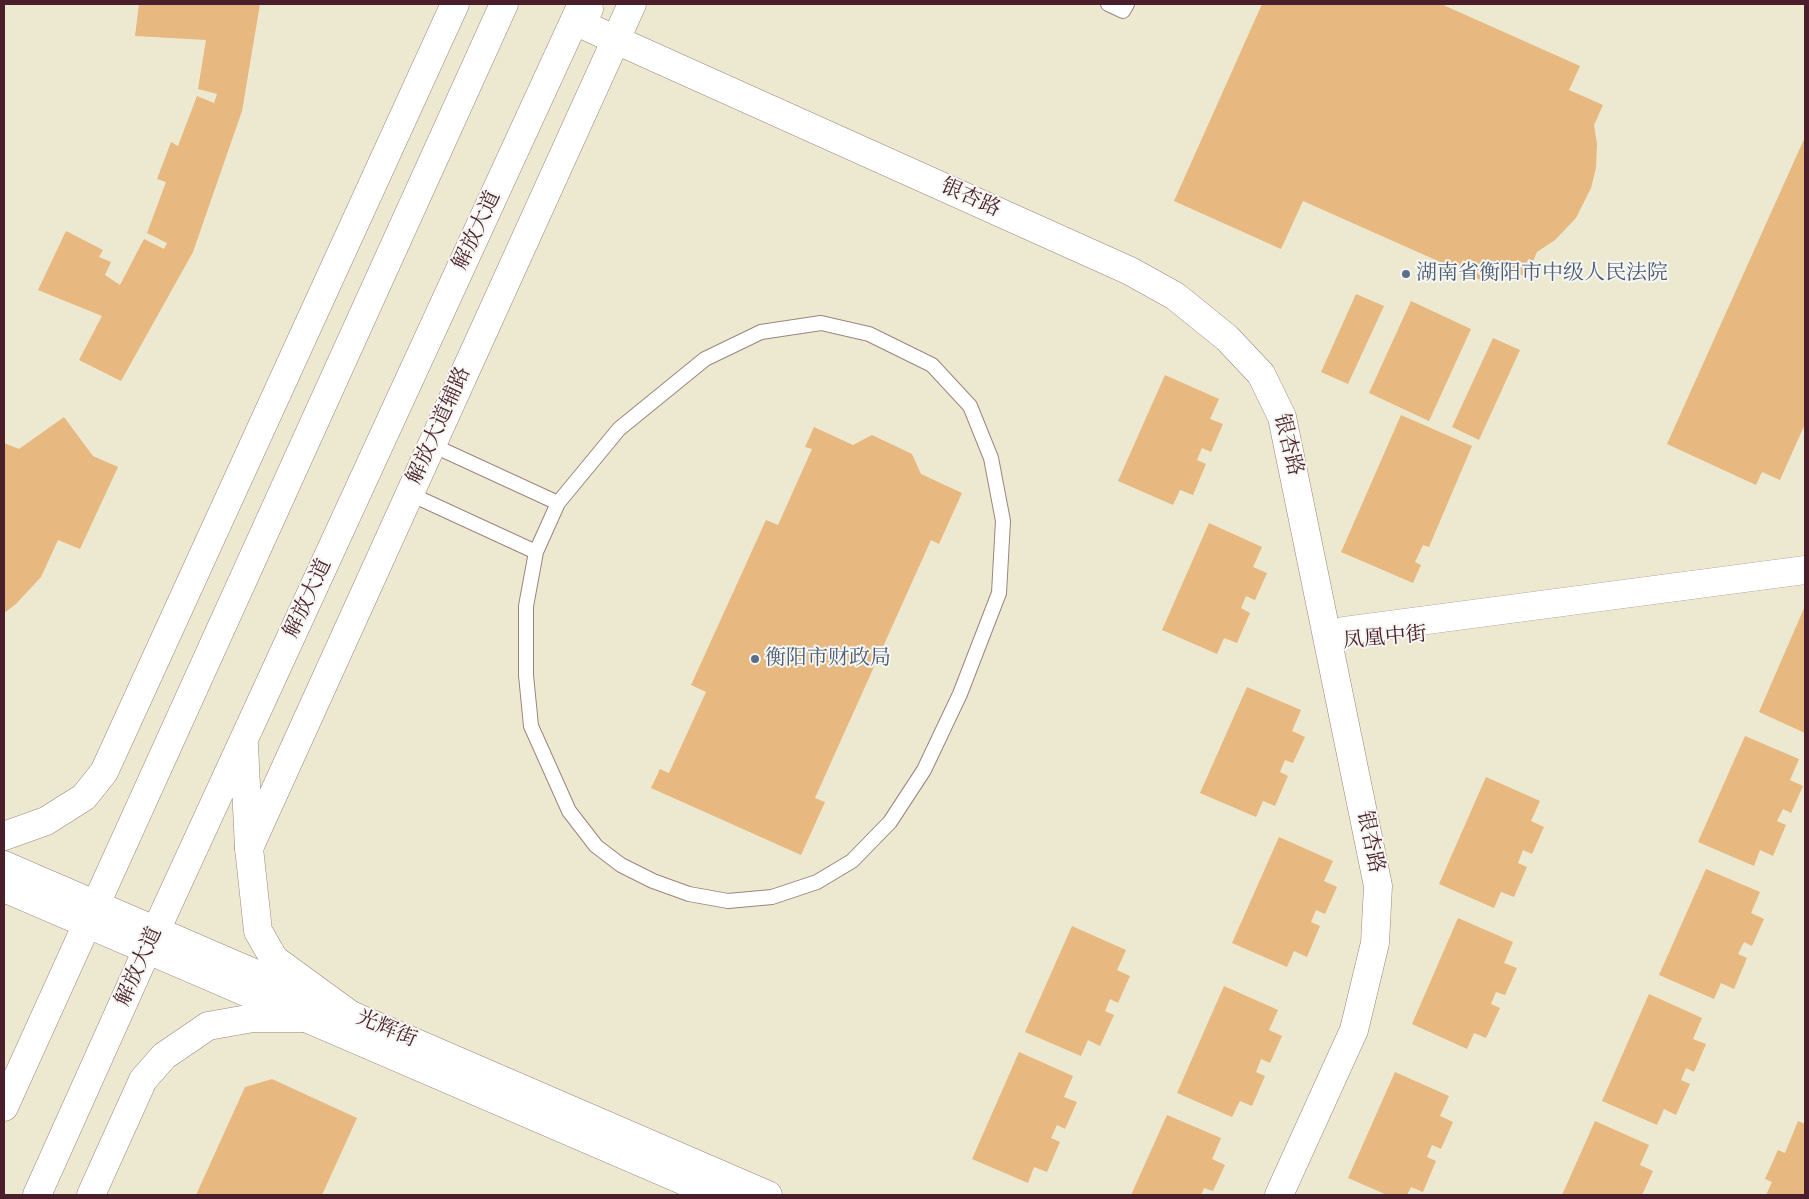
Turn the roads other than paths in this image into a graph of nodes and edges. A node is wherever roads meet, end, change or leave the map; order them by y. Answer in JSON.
{"nodes":[{"id":1,"x":455,"y":4,"type":"edge"},
{"id":2,"x":504,"y":4,"type":"edge"},
{"id":3,"x":596,"y":4,"type":"edge"},
{"id":4,"x":632,"y":4,"type":"edge"},
{"id":5,"x":1108,"y":4,"type":"edge"},
{"id":6,"x":1126,"y":4,"type":"edge"},
{"id":7,"x":578,"y":12,"type":"edge"},
{"id":8,"x":616,"y":40,"type":"junction"},
{"id":9,"x":432,"y":445,"type":"junction"},
{"id":10,"x":410,"y":494,"type":"junction"},
{"id":11,"x":558,"y":503,"type":"junction"},
{"id":12,"x":536,"y":552,"type":"junction"},
{"id":13,"x":1805,"y":570,"type":"edge"},
{"id":14,"x":1805,"y":587,"type":"edge"},
{"id":15,"x":1328,"y":642,"type":"junction"},
{"id":16,"x":243,"y":741,"type":"junction"},
{"id":17,"x":4,"y":836,"type":"edge"},
{"id":18,"x":249,"y":848,"type":"junction"},
{"id":19,"x":4,"y":865,"type":"edge"},
{"id":20,"x":4,"y":888,"type":"edge"},
{"id":21,"x":90,"y":914,"type":"junction"},
{"id":22,"x":152,"y":941,"type":"junction"},
{"id":23,"x":352,"y":1016,"type":"junction"},
{"id":24,"x":306,"y":1018,"type":"junction"},
{"id":25,"x":4,"y":1107,"type":"edge"},
{"id":26,"x":37,"y":1195,"type":"edge"},
{"id":27,"x":92,"y":1195,"type":"edge"},
{"id":28,"x":717,"y":1195,"type":"edge"},
{"id":29,"x":768,"y":1195,"type":"edge"},
{"id":30,"x":1279,"y":1195,"type":"edge"}],
"edges":[{"from":1,"to":17,"type":"main road"},
{"from":2,"to":21,"type":"main road"},
{"from":3,"to":7,"type":"main road"},
{"from":4,"to":8,"type":"main road","name":"解放大道辅路"},
{"from":5,"to":6,"type":"lane"},
{"from":7,"to":8,"type":"main road","name":"银杏路"},
{"from":7,"to":16,"type":"main road","name":"解放大道"},
{"from":8,"to":9,"type":"main road","name":"解放大道辅路"},
{"from":8,"to":15,"type":"main road","name":"银杏路"},
{"from":9,"to":10,"type":"main road","name":"解放大道辅路"},
{"from":9,"to":11,"type":"lane"},
{"from":10,"to":12,"type":"lane"},
{"from":10,"to":18,"type":"main road","name":"解放大道辅路"},
{"from":11,"to":12,"type":"lane"},
{"from":11,"to":12,"type":"lane"},
{"from":13,"to":15,"type":"main road","name":"凤凰中街"},
{"from":14,"to":15,"type":"main road","name":"凤凰中街"},
{"from":15,"to":30,"type":"main road","name":"银杏路"},
{"from":16,"to":18,"type":"main road"},
{"from":16,"to":22,"type":"main road","name":"解放大道"},
{"from":18,"to":23,"type":"main road"},
{"from":19,"to":21,"type":"main road","name":"光辉街"},
{"from":20,"to":21,"type":"main road","name":"光辉街"},
{"from":21,"to":22,"type":"main road","name":"光辉街"},
{"from":21,"to":25,"type":"main road"},
{"from":22,"to":23,"type":"main road","name":"光辉街"},
{"from":22,"to":24,"type":"main road","name":"光辉街"},
{"from":22,"to":26,"type":"main road","name":"解放大道"},
{"from":23,"to":29,"type":"main road","name":"光辉街"},
{"from":24,"to":27,"type":"main road"},
{"from":24,"to":28,"type":"main road","name":"光辉街"}]}
